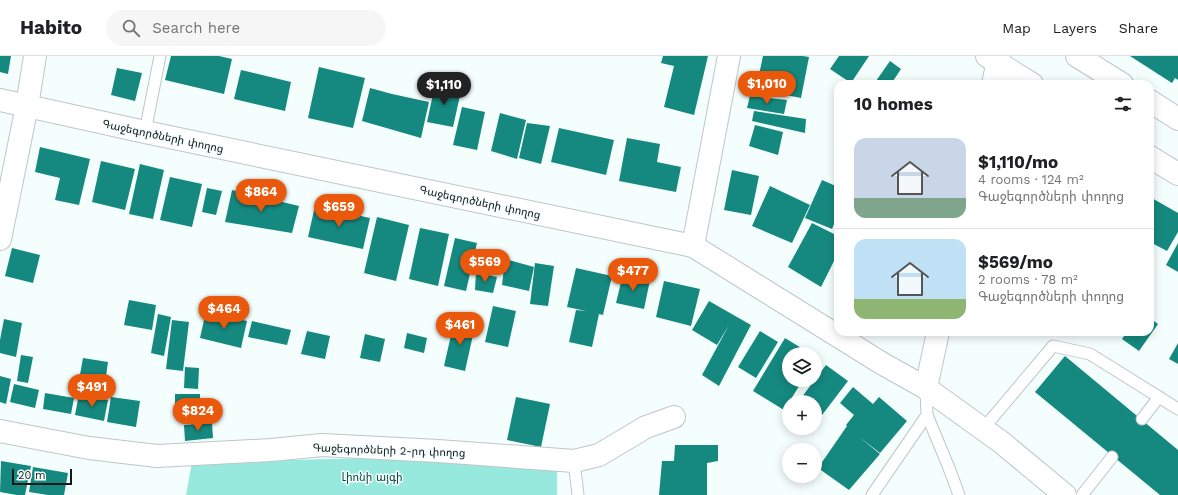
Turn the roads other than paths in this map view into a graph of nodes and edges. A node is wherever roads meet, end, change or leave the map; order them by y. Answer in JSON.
{"nodes":[{"id":1,"x":35,"y":56,"type":"edge"},
{"id":2,"x":160,"y":56,"type":"edge"},
{"id":3,"x":729,"y":56,"type":"edge"},
{"id":4,"x":1077,"y":56,"type":"edge"},
{"id":5,"x":995,"y":58,"type":"edge"},
{"id":6,"x":993,"y":80,"type":"edge"},
{"id":7,"x":1026,"y":80,"type":"edge"},
{"id":8,"x":1116,"y":80,"type":"edge"},
{"id":9,"x":0,"y":100,"type":"edge"},
{"id":10,"x":1154,"y":103,"type":"edge"},
{"id":11,"x":27,"y":106,"type":"junction"},
{"id":12,"x":1178,"y":118,"type":"edge"},
{"id":13,"x":145,"y":132,"type":"junction"},
{"id":14,"x":1154,"y":159,"type":"edge"},
{"id":15,"x":1178,"y":174,"type":"edge"},
{"id":16,"x":0,"y":239,"type":"edge"},
{"id":17,"x":693,"y":246,"type":"junction"},
{"id":18,"x":834,"y":334,"type":"edge"},
{"id":19,"x":838,"y":336,"type":"edge"},
{"id":20,"x":937,"y":336,"type":"edge"},
{"id":21,"x":926,"y":388,"type":"junction"},
{"id":22,"x":1159,"y":397,"type":"junction"},
{"id":23,"x":1178,"y":409,"type":"edge"},
{"id":24,"x":927,"y":415,"type":"junction"},
{"id":25,"x":674,"y":417,"type":"dead end"},
{"id":26,"x":1142,"y":418,"type":"dead end"},
{"id":27,"x":983,"y":429,"type":"junction"},
{"id":28,"x":0,"y":431,"type":"edge"},
{"id":29,"x":1112,"y":457,"type":"dead end"},
{"id":30,"x":574,"y":461,"type":"junction"},
{"id":31,"x":578,"y":495,"type":"edge"},
{"id":32,"x":872,"y":495,"type":"edge"},
{"id":33,"x":959,"y":495,"type":"edge"},
{"id":34,"x":1065,"y":495,"type":"edge"},
{"id":35,"x":1082,"y":495,"type":"edge"}],
"edges":[{"from":1,"to":11,"type":"street"},
{"from":2,"to":13,"type":"lane"},
{"from":3,"to":17,"type":"street"},
{"from":4,"to":8,"type":"street"},
{"from":5,"to":6,"type":"street"},
{"from":5,"to":7,"type":"street"},
{"from":9,"to":11,"type":"street","name":"Գաջեգործների փողոց"},
{"from":10,"to":12,"type":"street"},
{"from":11,"to":13,"type":"street","name":"Գաջեգործների փողոց"},
{"from":11,"to":16,"type":"street"},
{"from":13,"to":17,"type":"street","name":"Գաջեգործների փողոց"},
{"from":14,"to":15,"type":"street"},
{"from":17,"to":18,"type":"street","name":"Գաջեգործների փողոց"},
{"from":19,"to":21,"type":"street","name":"Գաջեգործների փողոց"},
{"from":20,"to":21,"type":"street"},
{"from":21,"to":24,"type":"lane"},
{"from":21,"to":27,"type":"street","name":"Գաջեգործների փողոց"},
{"from":22,"to":23,"type":"lane"},
{"from":22,"to":26,"type":"lane"},
{"from":22,"to":27,"type":"lane"},
{"from":24,"to":32,"type":"lane"},
{"from":24,"to":33,"type":"lane"},
{"from":25,"to":30,"type":"street","name":"Գաջեգործների 2-րդ փողոց"},
{"from":27,"to":34,"type":"street","name":"Գաջեգործների փողոց"},
{"from":28,"to":30,"type":"street","name":"Գաջեգործների 2-րդ փողոց"},
{"from":29,"to":35,"type":"lane"},
{"from":30,"to":31,"type":"lane"}]}
